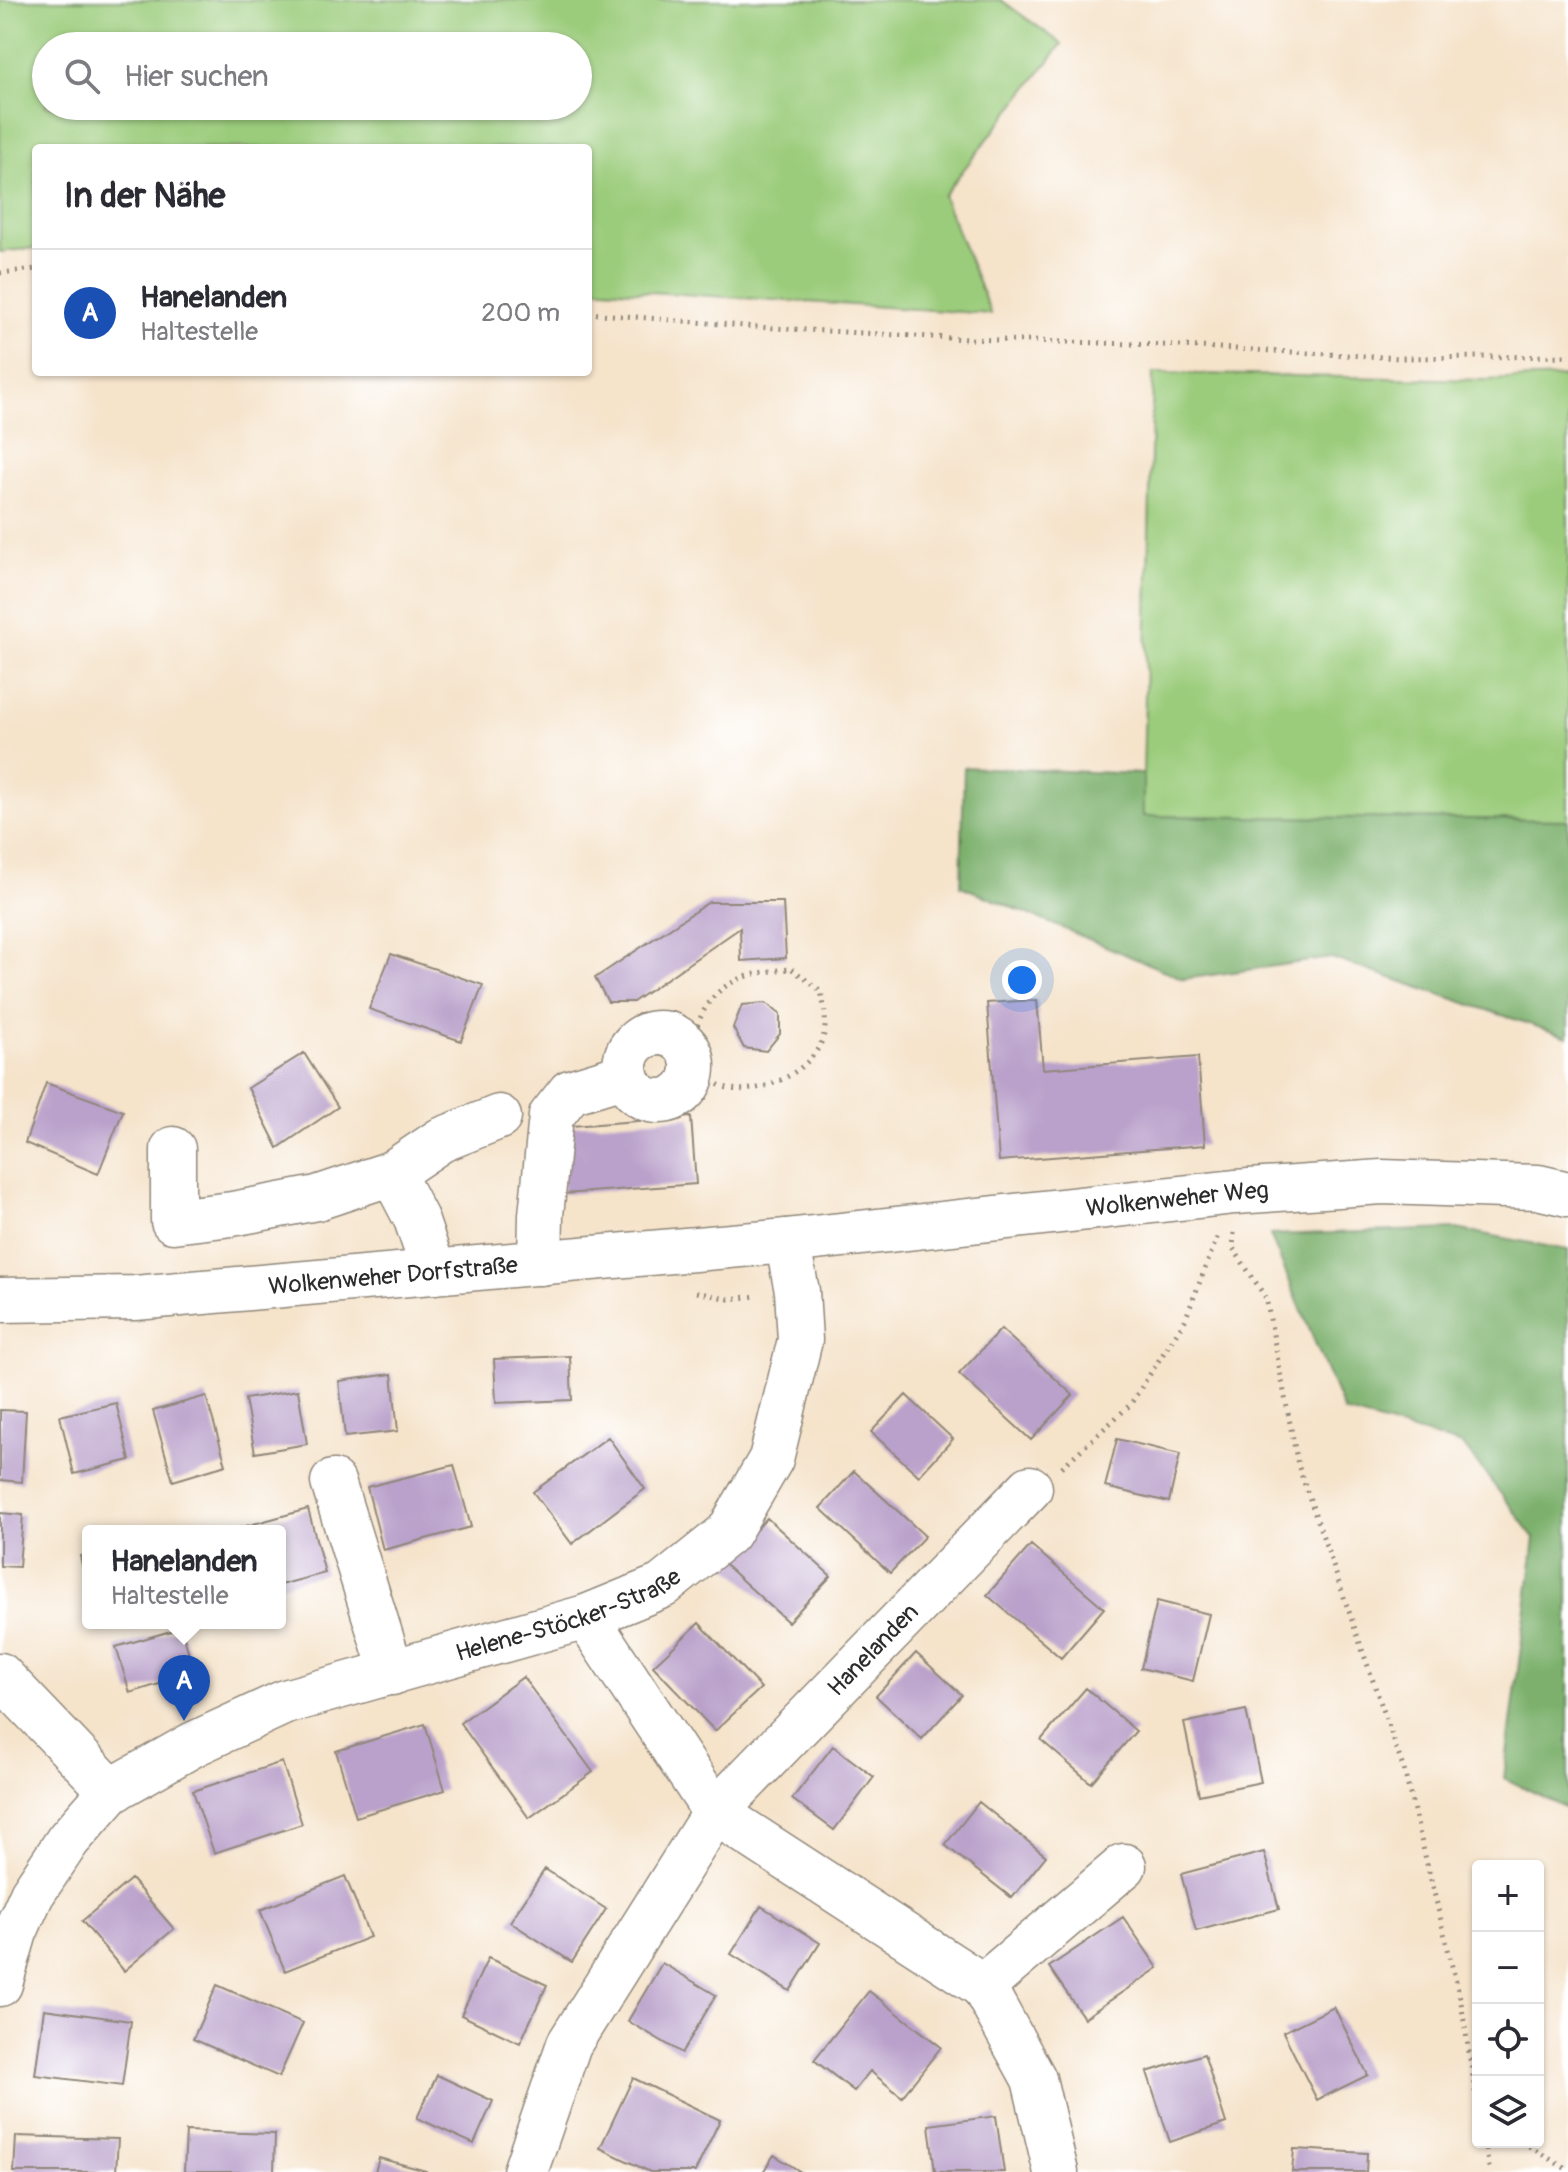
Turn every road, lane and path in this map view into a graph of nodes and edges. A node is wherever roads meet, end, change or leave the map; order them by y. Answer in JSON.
{"nodes":[{"id":1,"x":32,"y":269,"type":"edge"},
{"id":2,"x":0,"y":273,"type":"edge"},
{"id":3,"x":592,"y":313,"type":"edge"},
{"id":4,"x":1568,"y":356,"type":"edge"},
{"id":5,"x":691,"y":1052,"type":"junction"},
{"id":6,"x":499,"y":1117,"type":"dead end"},
{"id":7,"x":173,"y":1149,"type":"dead end"},
{"id":8,"x":392,"y":1173,"type":"junction"},
{"id":9,"x":1235,"y":1192,"type":"junction"},
{"id":10,"x":1568,"y":1194,"type":"edge"},
{"id":11,"x":787,"y":1241,"type":"junction"},
{"id":12,"x":540,"y":1263,"type":"junction"},
{"id":13,"x":434,"y":1272,"type":"junction"},
{"id":14,"x":0,"y":1300,"type":"edge"},
{"id":15,"x":333,"y":1482,"type":"dead end"},
{"id":16,"x":1030,"y":1488,"type":"joint"},
{"id":17,"x":586,"y":1617,"type":"junction"},
{"id":18,"x":392,"y":1673,"type":"junction"},
{"id":19,"x":0,"y":1675,"type":"edge"},
{"id":20,"x":111,"y":1791,"type":"junction"},
{"id":21,"x":715,"y":1812,"type":"junction"},
{"id":22,"x":1124,"y":1866,"type":"dead end"},
{"id":23,"x":0,"y":1984,"type":"edge"},
{"id":24,"x":983,"y":1986,"type":"junction"},
{"id":25,"x":1473,"y":2076,"type":"edge"},
{"id":26,"x":1485,"y":2148,"type":"edge"},
{"id":27,"x":1532,"y":2148,"type":"edge"},
{"id":28,"x":1568,"y":2170,"type":"edge"},
{"id":29,"x":525,"y":2172,"type":"edge"},
{"id":30,"x":1056,"y":2172,"type":"edge"},
{"id":31,"x":1490,"y":2172,"type":"edge"}],
"edges":[{"from":1,"to":2,"type":"path"},
{"from":3,"to":4,"type":"path"},
{"from":5,"to":5,"type":"path"},
{"from":5,"to":12,"type":"street"},
{"from":6,"to":8,"type":"street"},
{"from":7,"to":8,"type":"street"},
{"from":8,"to":13,"type":"street"},
{"from":9,"to":10,"type":"street","name":"Wolkenweher Weg"},
{"from":9,"to":11,"type":"street","name":"Wolkenweher Weg"},
{"from":9,"to":16,"type":"path"},
{"from":9,"to":25,"type":"path"},
{"from":11,"to":12,"type":"street","name":"Wolkenweher Dorfstraße"},
{"from":11,"to":17,"type":"street","name":"Helene-Stöcker-Straße"},
{"from":12,"to":13,"type":"street","name":"Wolkenweher Dorfstraße"},
{"from":13,"to":14,"type":"street","name":"Wolkenweher Dorfstraße"},
{"from":15,"to":18,"type":"street"},
{"from":16,"to":21,"type":"street","name":"Hanelanden"},
{"from":17,"to":18,"type":"street","name":"Helene-Stöcker-Straße"},
{"from":17,"to":21,"type":"street"},
{"from":18,"to":20,"type":"street","name":"Helene-Stöcker-Straße"},
{"from":19,"to":20,"type":"street"},
{"from":20,"to":23,"type":"street","name":"Helene-Stöcker-Straße"},
{"from":21,"to":24,"type":"street"},
{"from":21,"to":29,"type":"street","name":"Hanelanden"},
{"from":22,"to":24,"type":"street"},
{"from":24,"to":30,"type":"street"},
{"from":26,"to":31,"type":"path"},
{"from":27,"to":28,"type":"path"}]}
